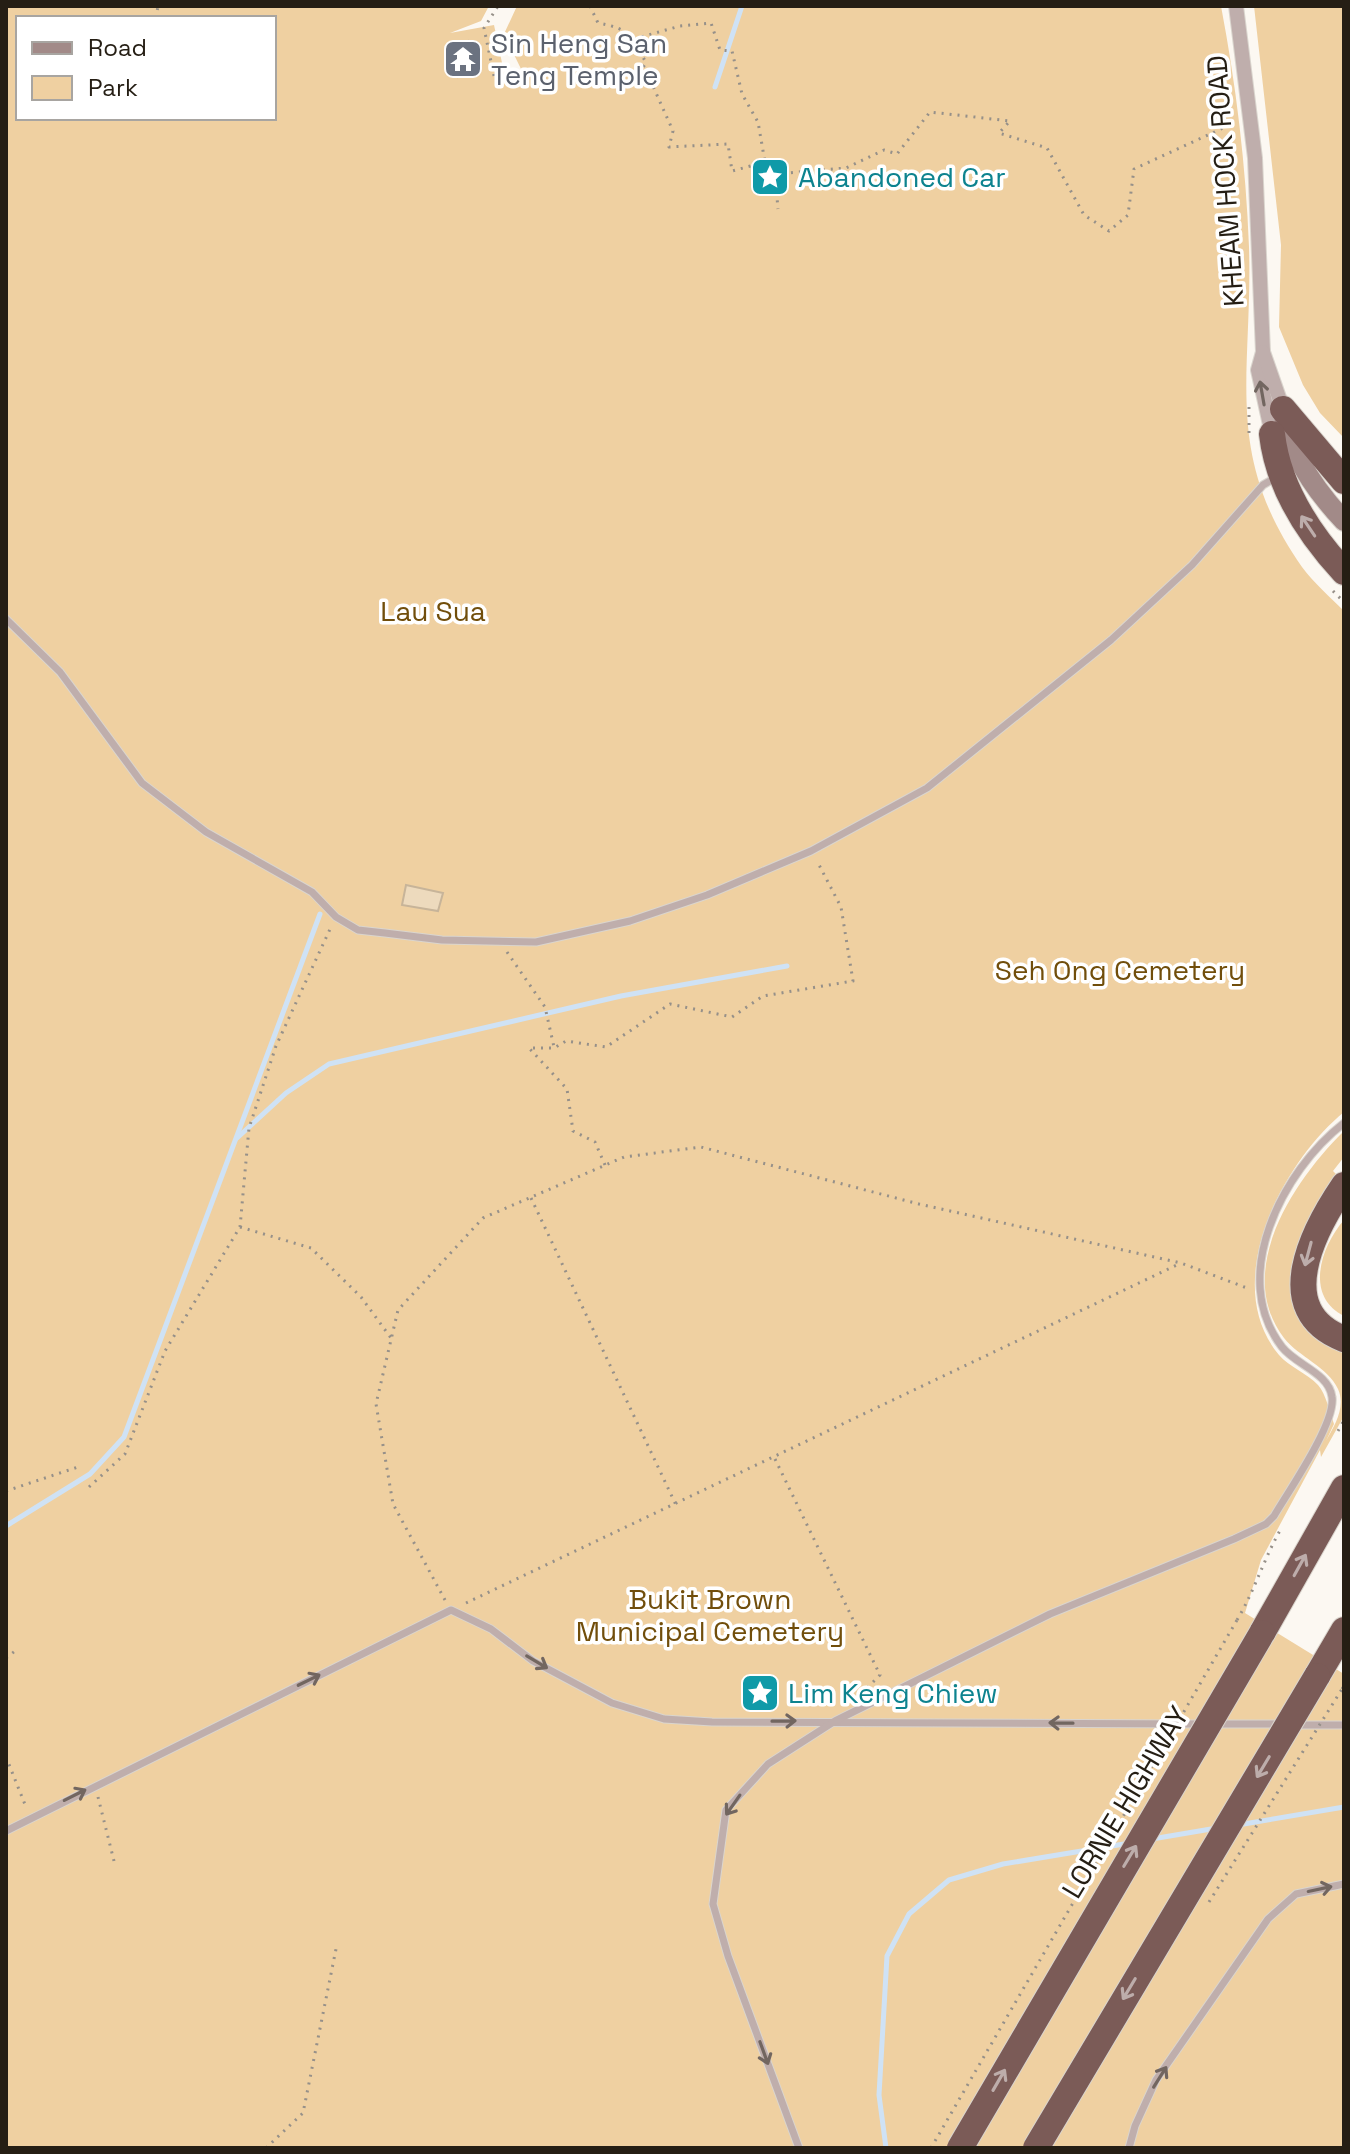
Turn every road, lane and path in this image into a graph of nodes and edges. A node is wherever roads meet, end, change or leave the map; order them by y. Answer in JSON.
{"nodes":[{"id":1,"x":498,"y":6,"type":"edge"},
{"id":2,"x":590,"y":6,"type":"edge"},
{"id":3,"x":1236,"y":6,"type":"edge"},
{"id":4,"x":634,"y":39,"type":"junction"},
{"id":5,"x":494,"y":76,"type":"dead end"},
{"id":6,"x":1251,"y":116,"type":"junction"},
{"id":7,"x":766,"y":168,"type":"junction"},
{"id":8,"x":775,"y":174,"type":"junction"},
{"id":9,"x":778,"y":209,"type":"dead end"},
{"id":10,"x":1263,"y":352,"type":"junction"},
{"id":11,"x":1283,"y":409,"type":"junction"},
{"id":12,"x":1272,"y":434,"type":"junction"},
{"id":13,"x":1279,"y":476,"type":"junction"},
{"id":14,"x":1344,"y":481,"type":"edge"},
{"id":15,"x":1344,"y":521,"type":"edge"},
{"id":16,"x":1344,"y":536,"type":"edge"},
{"id":17,"x":1344,"y":572,"type":"edge"},
{"id":18,"x":6,"y":619,"type":"edge"},
{"id":19,"x":811,"y":851,"type":"junction"},
{"id":20,"x":336,"y":917,"type":"junction"},
{"id":21,"x":500,"y":942,"type":"junction"},
{"id":22,"x":554,"y":1048,"type":"junction"},
{"id":23,"x":1344,"y":1123,"type":"edge"},
{"id":24,"x":605,"y":1165,"type":"junction"},
{"id":25,"x":1344,"y":1185,"type":"edge"},
{"id":26,"x":531,"y":1198,"type":"junction"},
{"id":27,"x":240,"y":1227,"type":"junction"},
{"id":28,"x":1181,"y":1263,"type":"junction"},
{"id":29,"x":1258,"y":1292,"type":"junction"},
{"id":30,"x":391,"y":1338,"type":"junction"},
{"id":31,"x":1344,"y":1339,"type":"edge"},
{"id":32,"x":1344,"y":1420,"type":"edge"},
{"id":33,"x":1336,"y":1435,"type":"dead end"},
{"id":34,"x":775,"y":1458,"type":"junction"},
{"id":35,"x":78,"y":1467,"type":"dead end"},
{"id":36,"x":89,"y":1487,"type":"dead end"},
{"id":37,"x":1344,"y":1488,"type":"edge"},
{"id":38,"x":6,"y":1491,"type":"edge"},
{"id":39,"x":676,"y":1505,"type":"junction"},
{"id":40,"x":1284,"y":1523,"type":"dead end"},
{"id":41,"x":451,"y":1610,"type":"junction"},
{"id":42,"x":1344,"y":1630,"type":"edge"},
{"id":43,"x":1344,"y":1646,"type":"edge"},
{"id":44,"x":15,"y":1651,"type":"dead end"},
{"id":45,"x":6,"y":1658,"type":"edge"},
{"id":46,"x":1320,"y":1671,"type":"junction"},
{"id":47,"x":862,"y":1693,"type":"dead end"},
{"id":48,"x":835,"y":1721,"type":"junction"},
{"id":49,"x":1344,"y":1725,"type":"edge"},
{"id":50,"x":6,"y":1757,"type":"edge"},
{"id":51,"x":95,"y":1785,"type":"dead end"},
{"id":52,"x":30,"y":1818,"type":"junction"},
{"id":53,"x":6,"y":1831,"type":"edge"},
{"id":54,"x":114,"y":1861,"type":"dead end"},
{"id":55,"x":1344,"y":1884,"type":"edge"},
{"id":56,"x":336,"y":1949,"type":"dead end"},
{"id":57,"x":266,"y":2148,"type":"edge"},
{"id":58,"x":799,"y":2148,"type":"edge"},
{"id":59,"x":931,"y":2148,"type":"edge"},
{"id":60,"x":960,"y":2148,"type":"edge"},
{"id":61,"x":1036,"y":2148,"type":"edge"},
{"id":62,"x":1129,"y":2148,"type":"edge"}],
"edges":[{"from":1,"to":5,"type":"path"},
{"from":2,"to":4,"type":"path"},
{"from":3,"to":6,"type":"street","name":"KHEAM HOCK ROAD"},
{"from":4,"to":7,"type":"path"},
{"from":4,"to":7,"type":"path"},
{"from":6,"to":8,"type":"path"},
{"from":6,"to":10,"type":"street","name":"KHEAM HOCK ROAD"},
{"from":7,"to":8,"type":"path"},
{"from":8,"to":9,"type":"path"},
{"from":10,"to":11,"type":"street","name":"KHEAM HOCK ROAD"},
{"from":12,"to":10,"type":"street","name":"KHEAM HOCK ROAD","one_way":true},
{"from":11,"to":14,"type":"highway"},
{"from":11,"to":15,"type":"street"},
{"from":12,"to":13,"type":"highway"},
{"from":12,"to":16,"type":"street"},
{"from":17,"to":13,"type":"highway","one_way":true},
{"from":13,"to":19,"type":"lane"},
{"from":18,"to":20,"type":"lane"},
{"from":19,"to":21,"type":"lane"},
{"from":19,"to":22,"type":"path"},
{"from":20,"to":21,"type":"lane"},
{"from":20,"to":27,"type":"path"},
{"from":21,"to":22,"type":"path"},
{"from":22,"to":24,"type":"path"},
{"from":23,"to":29,"type":"lane"},
{"from":24,"to":26,"type":"path"},
{"from":24,"to":28,"type":"path"},
{"from":25,"to":31,"type":"highway","one_way":true},
{"from":26,"to":30,"type":"path"},
{"from":26,"to":39,"type":"path"},
{"from":27,"to":30,"type":"path"},
{"from":27,"to":36,"type":"path"},
{"from":28,"to":29,"type":"path"},
{"from":28,"to":34,"type":"path"},
{"from":29,"to":48,"type":"lane"},
{"from":30,"to":41,"type":"path"},
{"from":32,"to":33,"type":"path"},
{"from":34,"to":39,"type":"path"},
{"from":34,"to":47,"type":"path"},
{"from":35,"to":38,"type":"path"},
{"from":60,"to":37,"type":"highway","name":"LORNIE HIGHWAY","one_way":true,"bridge":true},
{"from":39,"to":41,"type":"path"},
{"from":40,"to":59,"type":"path","bridge":true},
{"from":41,"to":48,"type":"lane","one_way":true},
{"from":52,"to":41,"type":"lane","one_way":true},
{"from":42,"to":46,"type":"highway"},
{"from":43,"to":46,"type":"highway"},
{"from":44,"to":45,"type":"path"},
{"from":46,"to":61,"type":"highway","one_way":true,"bridge":true},
{"from":49,"to":48,"type":"lane","one_way":true},
{"from":48,"to":58,"type":"lane","one_way":true},
{"from":50,"to":52,"type":"path"},
{"from":51,"to":54,"type":"path"},
{"from":52,"to":53,"type":"lane"},
{"from":62,"to":55,"type":"lane","one_way":true},
{"from":56,"to":57,"type":"path"}]}
